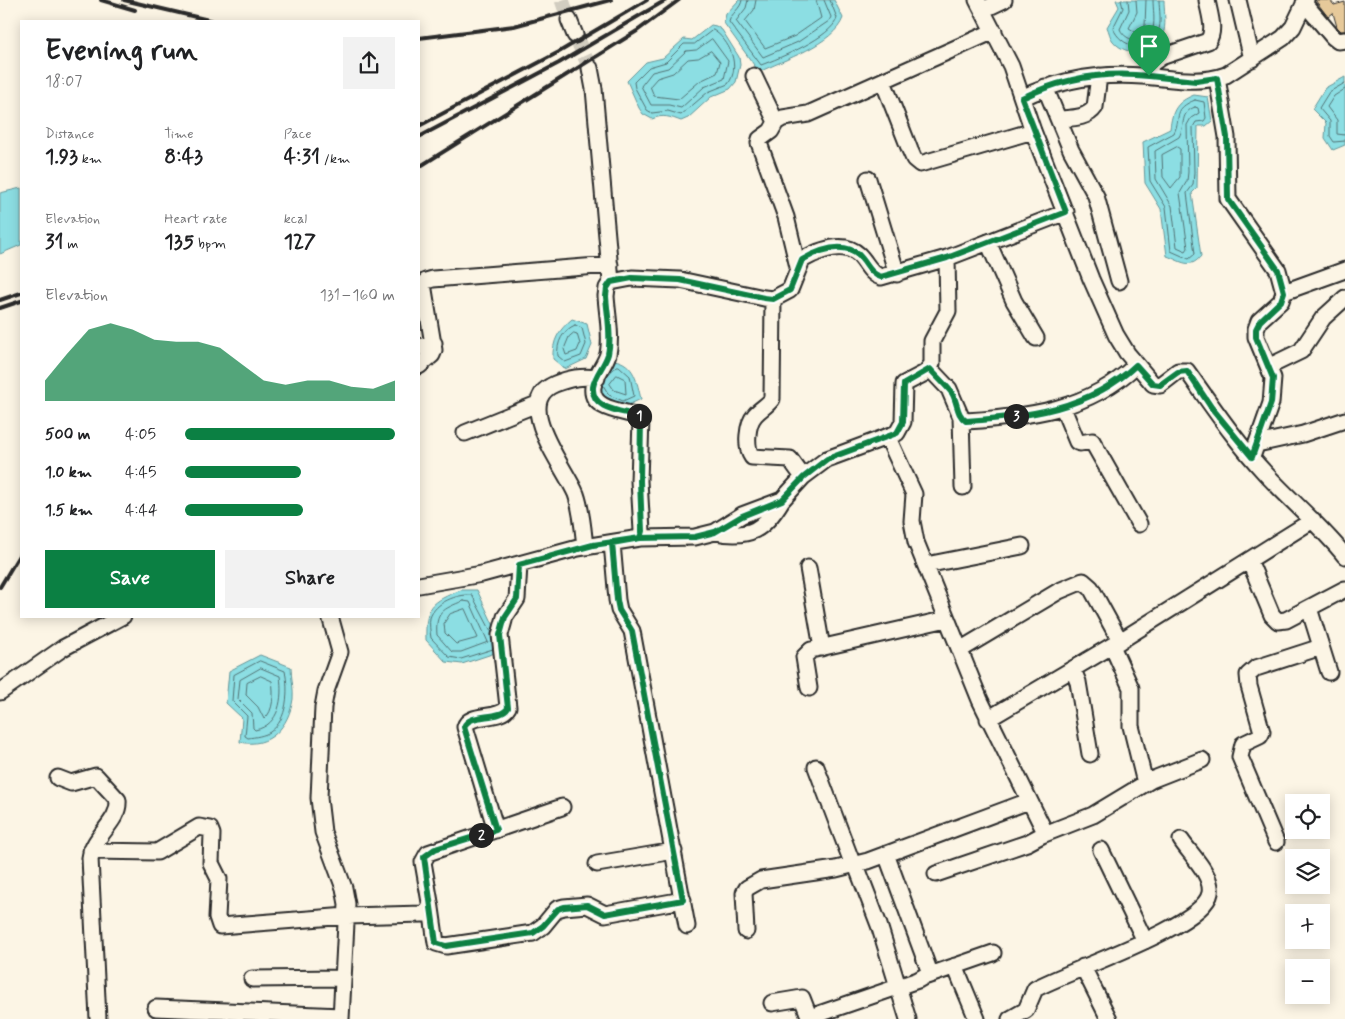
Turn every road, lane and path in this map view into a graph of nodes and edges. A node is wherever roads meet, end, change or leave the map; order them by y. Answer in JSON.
{"nodes":[{"id":1,"x":1206,"y":0,"type":"edge"},
{"id":2,"x":1238,"y":0,"type":"edge"},
{"id":3,"x":1305,"y":1,"type":"edge"},
{"id":4,"x":989,"y":4,"type":"edge"},
{"id":5,"x":568,"y":20,"type":"tunnel mouth"},
{"id":6,"x":994,"y":31,"type":"junction"},
{"id":7,"x":575,"y":35,"type":"tunnel mouth"},
{"id":8,"x":1345,"y":40,"type":"edge"},
{"id":9,"x":1252,"y":59,"type":"junction"},
{"id":10,"x":590,"y":68,"type":"tunnel mouth"},
{"id":11,"x":754,"y":76,"type":"dead end"},
{"id":12,"x":1100,"y":76,"type":"junction"},
{"id":13,"x":1149,"y":76,"type":"junction"},
{"id":14,"x":1217,"y":78,"type":"junction"},
{"id":15,"x":883,"y":81,"type":"junction"},
{"id":16,"x":1034,"y":92,"type":"junction"},
{"id":17,"x":1058,"y":119,"type":"junction"},
{"id":18,"x":776,"y":122,"type":"junction"},
{"id":19,"x":1033,"y":131,"type":"junction"},
{"id":20,"x":868,"y":179,"type":"dead end"},
{"id":21,"x":1066,"y":212,"type":"junction"},
{"id":22,"x":988,"y":242,"type":"junction"},
{"id":23,"x":947,"y":258,"type":"junction"},
{"id":24,"x":610,"y":265,"type":"junction"},
{"id":25,"x":798,"y":267,"type":"junction"},
{"id":26,"x":1341,"y":271,"type":"edge"},
{"id":27,"x":897,"y":274,"type":"junction"},
{"id":28,"x":1120,"y":281,"type":"dead end"},
{"id":29,"x":611,"y":282,"type":"junction"},
{"id":30,"x":421,"y":287,"type":"edge"},
{"id":31,"x":1284,"y":292,"type":"junction"},
{"id":32,"x":1345,"y":293,"type":"edge"},
{"id":33,"x":1345,"y":298,"type":"edge"},
{"id":34,"x":773,"y":299,"type":"junction"},
{"id":35,"x":1036,"y":338,"type":"dead end"},
{"id":36,"x":434,"y":343,"type":"junction"},
{"id":37,"x":420,"y":347,"type":"edge"},
{"id":38,"x":420,"y":365,"type":"edge"},
{"id":39,"x":1270,"y":366,"type":"junction"},
{"id":40,"x":930,"y":369,"type":"junction"},
{"id":41,"x":1131,"y":370,"type":"junction"},
{"id":42,"x":597,"y":378,"type":"junction"},
{"id":43,"x":537,"y":404,"type":"junction"},
{"id":44,"x":1063,"y":408,"type":"junction"},
{"id":45,"x":961,"y":417,"type":"junction"},
{"id":46,"x":1345,"y":420,"type":"edge"},
{"id":47,"x":465,"y":433,"type":"dead end"},
{"id":48,"x":888,"y":438,"type":"junction"},
{"id":49,"x":1255,"y":450,"type":"junction"},
{"id":50,"x":804,"y":477,"type":"junction"},
{"id":51,"x":963,"y":487,"type":"dead end"},
{"id":52,"x":1313,"y":520,"type":"junction"},
{"id":53,"x":1140,"y":524,"type":"dead end"},
{"id":54,"x":640,"y":538,"type":"junction"},
{"id":55,"x":612,"y":543,"type":"junction"},
{"id":56,"x":1022,"y":546,"type":"dead end"},
{"id":57,"x":585,"y":547,"type":"junction"},
{"id":58,"x":1345,"y":556,"type":"edge"},
{"id":59,"x":1249,"y":560,"type":"junction"},
{"id":60,"x":519,"y":565,"type":"junction"},
{"id":61,"x":926,"y":565,"type":"junction"},
{"id":62,"x":808,"y":568,"type":"dead end"},
{"id":63,"x":420,"y":585,"type":"edge"},
{"id":64,"x":1345,"y":589,"type":"edge"},
{"id":65,"x":1309,"y":608,"type":"junction"},
{"id":66,"x":119,"y":618,"type":"edge"},
{"id":67,"x":331,"y":618,"type":"edge"},
{"id":68,"x":947,"y":619,"type":"junction"},
{"id":69,"x":1116,"y":644,"type":"junction"},
{"id":70,"x":822,"y":648,"type":"junction"},
{"id":71,"x":1321,"y":648,"type":"junction"},
{"id":72,"x":960,"y":650,"type":"junction"},
{"id":73,"x":1073,"y":670,"type":"junction"},
{"id":74,"x":1329,"y":672,"type":"dead end"},
{"id":75,"x":809,"y":688,"type":"dead end"},
{"id":76,"x":0,"y":692,"type":"edge"},
{"id":77,"x":988,"y":719,"type":"junction"},
{"id":78,"x":1090,"y":754,"type":"dead end"},
{"id":79,"x":1202,"y":760,"type":"dead end"},
{"id":80,"x":816,"y":767,"type":"dead end"},
{"id":81,"x":58,"y":778,"type":"dead end"},
{"id":82,"x":1145,"y":783,"type":"junction"},
{"id":83,"x":1029,"y":801,"type":"junction"},
{"id":84,"x":562,"y":808,"type":"dead end"},
{"id":85,"x":496,"y":830,"type":"junction"},
{"id":86,"x":1042,"y":835,"type":"junction"},
{"id":87,"x":1181,"y":840,"type":"dead end"},
{"id":88,"x":1276,"y":842,"type":"dead end"},
{"id":89,"x":1101,"y":850,"type":"dead end"},
{"id":90,"x":91,"y":851,"type":"junction"},
{"id":91,"x":674,"y":851,"type":"junction"},
{"id":92,"x":886,"y":854,"type":"junction"},
{"id":93,"x":597,"y":864,"type":"dead end"},
{"id":94,"x":854,"y":865,"type":"junction"},
{"id":95,"x":936,"y":874,"type":"dead end"},
{"id":96,"x":683,"y":900,"type":"junction"},
{"id":97,"x":431,"y":908,"type":"junction"},
{"id":98,"x":347,"y":916,"type":"junction"},
{"id":99,"x":687,"y":926,"type":"dead end"},
{"id":100,"x":746,"y":931,"type":"dead end"},
{"id":101,"x":1145,"y":941,"type":"junction"},
{"id":102,"x":993,"y":953,"type":"dead end"},
{"id":103,"x":955,"y":966,"type":"junction"},
{"id":104,"x":1083,"y":967,"type":"junction"},
{"id":105,"x":927,"y":976,"type":"junction"},
{"id":106,"x":342,"y":978,"type":"junction"},
{"id":107,"x":252,"y":979,"type":"dead end"},
{"id":108,"x":899,"y":986,"type":"junction"},
{"id":109,"x":772,"y":1003,"type":"dead end"},
{"id":110,"x":156,"y":1008,"type":"dead end"},
{"id":111,"x":341,"y":1018,"type":"edge"},
{"id":112,"x":98,"y":1019,"type":"edge"},
{"id":113,"x":908,"y":1019,"type":"edge"},
{"id":114,"x":977,"y":1019,"type":"edge"},
{"id":115,"x":1010,"y":1019,"type":"edge"},
{"id":116,"x":1109,"y":1019,"type":"edge"}],
"edges":[{"from":1,"to":13,"type":"street"},
{"from":2,"to":9,"type":"street"},
{"from":3,"to":8,"type":"street"},
{"from":3,"to":9,"type":"street"},
{"from":4,"to":6,"type":"street"},
{"from":5,"to":7,"type":"street"},
{"from":6,"to":15,"type":"street"},
{"from":6,"to":16,"type":"street"},
{"from":9,"to":14,"type":"street"},
{"from":10,"to":24,"type":"street"},
{"from":11,"to":18,"type":"street"},
{"from":12,"to":13,"type":"street"},
{"from":12,"to":16,"type":"street"},
{"from":12,"to":17,"type":"street"},
{"from":13,"to":14,"type":"street"},
{"from":14,"to":31,"type":"street"},
{"from":15,"to":18,"type":"street"},
{"from":15,"to":19,"type":"street"},
{"from":16,"to":17,"type":"street"},
{"from":16,"to":19,"type":"street"},
{"from":17,"to":28,"type":"street"},
{"from":18,"to":25,"type":"street"},
{"from":19,"to":21,"type":"street"},
{"from":20,"to":27,"type":"street"},
{"from":21,"to":22,"type":"street"},
{"from":21,"to":41,"type":"street"},
{"from":22,"to":23,"type":"street"},
{"from":22,"to":35,"type":"street"},
{"from":23,"to":27,"type":"street"},
{"from":23,"to":40,"type":"street"},
{"from":24,"to":29,"type":"street"},
{"from":24,"to":30,"type":"street"},
{"from":25,"to":27,"type":"street"},
{"from":25,"to":34,"type":"street"},
{"from":26,"to":31,"type":"street"},
{"from":26,"to":32,"type":"street"},
{"from":29,"to":34,"type":"street"},
{"from":29,"to":42,"type":"street"},
{"from":30,"to":36,"type":"street"},
{"from":31,"to":39,"type":"street"},
{"from":33,"to":39,"type":"street"},
{"from":34,"to":50,"type":"street"},
{"from":36,"to":37,"type":"street"},
{"from":36,"to":38,"type":"street"},
{"from":39,"to":49,"type":"street"},
{"from":40,"to":45,"type":"street"},
{"from":40,"to":48,"type":"street"},
{"from":41,"to":44,"type":"street"},
{"from":41,"to":49,"type":"street"},
{"from":42,"to":43,"type":"street"},
{"from":42,"to":54,"type":"street"},
{"from":43,"to":47,"type":"street"},
{"from":43,"to":57,"type":"street"},
{"from":44,"to":45,"type":"street"},
{"from":44,"to":53,"type":"street"},
{"from":45,"to":51,"type":"street"},
{"from":46,"to":49,"type":"street"},
{"from":48,"to":50,"type":"street"},
{"from":48,"to":61,"type":"street"},
{"from":49,"to":52,"type":"street"},
{"from":50,"to":54,"type":"street"},
{"from":52,"to":58,"type":"street"},
{"from":52,"to":59,"type":"street"},
{"from":54,"to":55,"type":"street"},
{"from":55,"to":57,"type":"street"},
{"from":55,"to":91,"type":"street"},
{"from":56,"to":61,"type":"street"},
{"from":57,"to":60,"type":"street"},
{"from":59,"to":65,"type":"street"},
{"from":59,"to":69,"type":"street"},
{"from":60,"to":63,"type":"street"},
{"from":60,"to":85,"type":"street"},
{"from":61,"to":68,"type":"street"},
{"from":62,"to":70,"type":"street"},
{"from":64,"to":65,"type":"street"},
{"from":65,"to":71,"type":"street"},
{"from":66,"to":76,"type":"street"},
{"from":67,"to":98,"type":"street"},
{"from":68,"to":70,"type":"street"},
{"from":68,"to":72,"type":"street"},
{"from":69,"to":72,"type":"street"},
{"from":69,"to":73,"type":"street"},
{"from":69,"to":82,"type":"street"},
{"from":70,"to":75,"type":"street"},
{"from":71,"to":74,"type":"street"},
{"from":71,"to":88,"type":"street"},
{"from":72,"to":77,"type":"street"},
{"from":73,"to":77,"type":"street"},
{"from":73,"to":78,"type":"street"},
{"from":77,"to":83,"type":"street"},
{"from":79,"to":82,"type":"street"},
{"from":80,"to":94,"type":"street"},
{"from":81,"to":90,"type":"street"},
{"from":82,"to":86,"type":"street"},
{"from":83,"to":86,"type":"street"},
{"from":83,"to":92,"type":"street"},
{"from":84,"to":85,"type":"street"},
{"from":85,"to":97,"type":"street"},
{"from":86,"to":95,"type":"street"},
{"from":87,"to":101,"type":"street"},
{"from":89,"to":101,"type":"street"},
{"from":90,"to":98,"type":"street"},
{"from":90,"to":112,"type":"street"},
{"from":91,"to":93,"type":"street"},
{"from":91,"to":96,"type":"street"},
{"from":92,"to":94,"type":"street"},
{"from":92,"to":105,"type":"street"},
{"from":94,"to":100,"type":"street"},
{"from":94,"to":108,"type":"street"},
{"from":96,"to":97,"type":"street"},
{"from":96,"to":99,"type":"street"},
{"from":97,"to":98,"type":"street"},
{"from":98,"to":106,"type":"street"},
{"from":101,"to":104,"type":"street"},
{"from":102,"to":103,"type":"street"},
{"from":103,"to":105,"type":"street"},
{"from":103,"to":114,"type":"street"},
{"from":104,"to":115,"type":"street"},
{"from":104,"to":116,"type":"street"},
{"from":105,"to":108,"type":"street"},
{"from":106,"to":107,"type":"street"},
{"from":106,"to":111,"type":"street"},
{"from":108,"to":109,"type":"street"},
{"from":108,"to":113,"type":"street"},
{"from":110,"to":111,"type":"street"}]}
